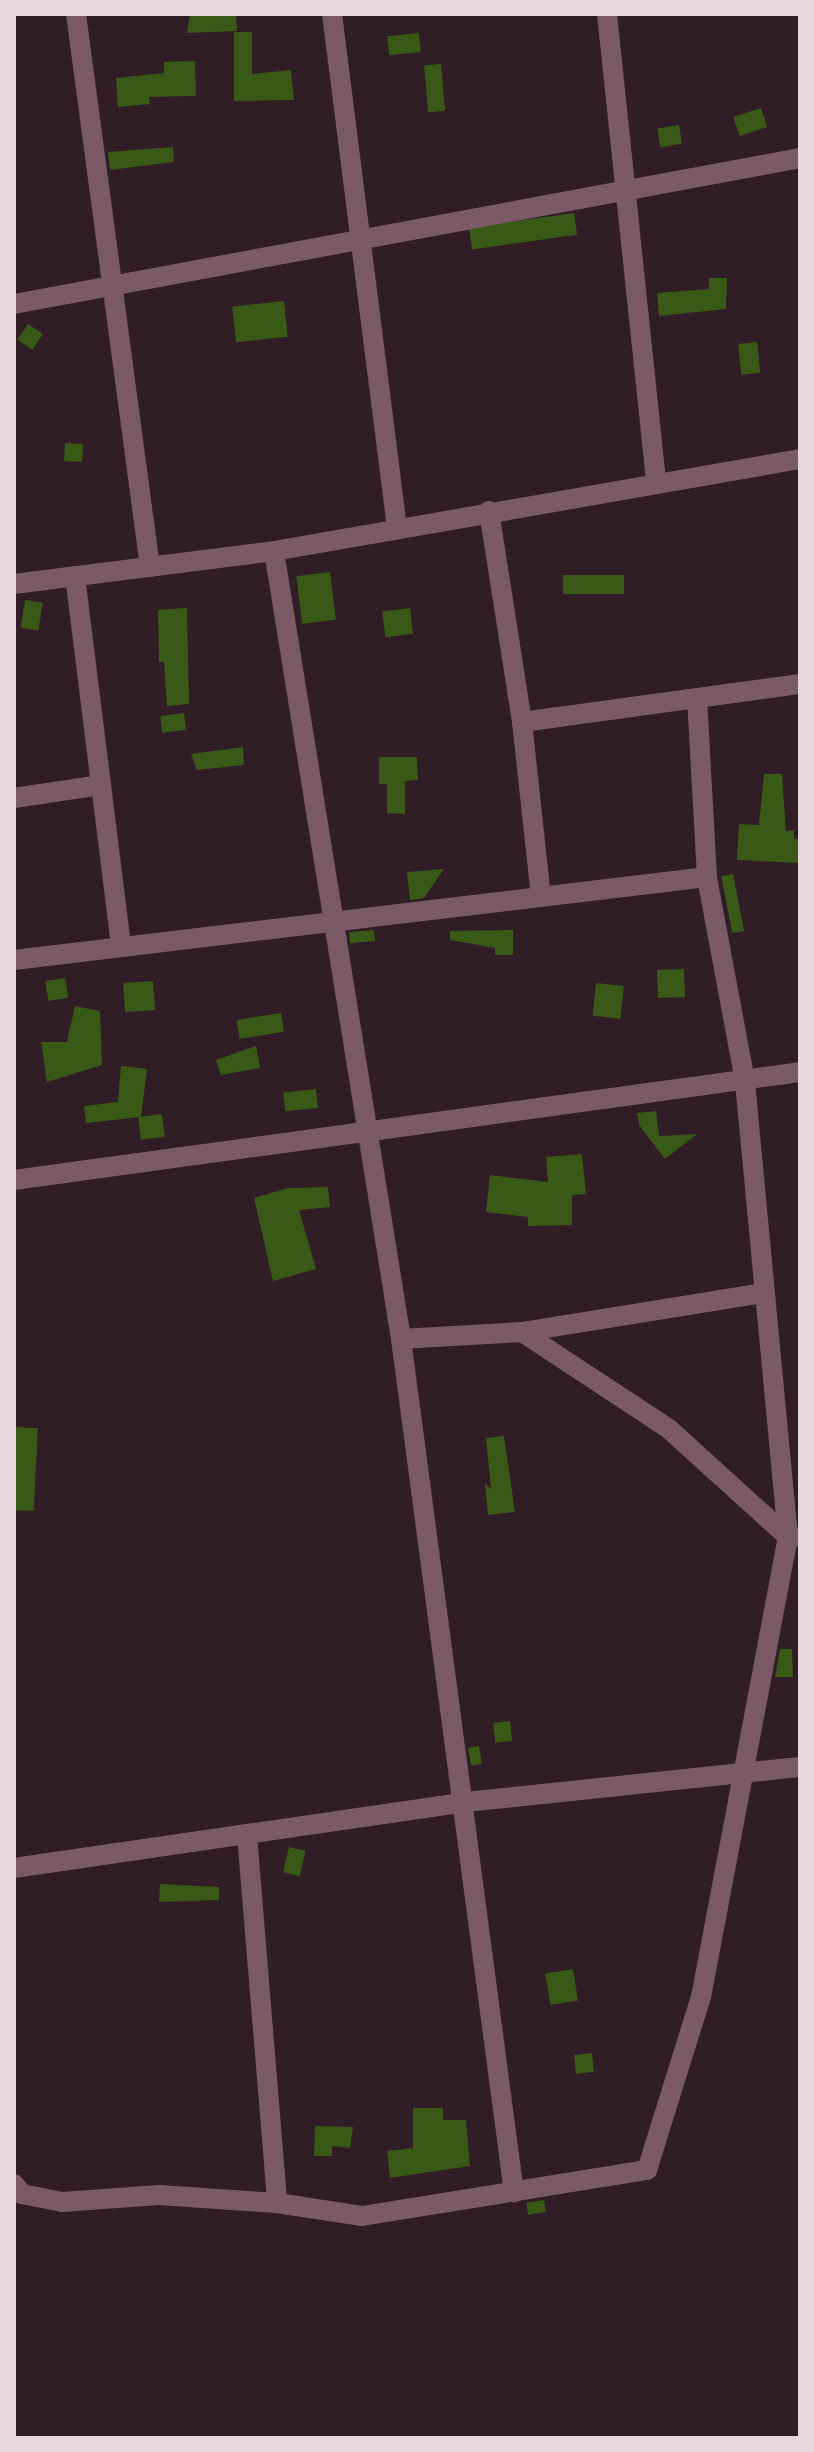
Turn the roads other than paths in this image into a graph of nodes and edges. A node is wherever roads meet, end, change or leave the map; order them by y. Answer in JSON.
{"nodes":[{"id":1,"x":76,"y":14,"type":"edge"},
{"id":2,"x":332,"y":14,"type":"edge"},
{"id":3,"x":607,"y":14,"type":"edge"},
{"id":4,"x":800,"y":158,"type":"edge"},
{"id":5,"x":627,"y":188,"type":"junction"},
{"id":6,"x":358,"y":239,"type":"junction"},
{"id":7,"x":110,"y":287,"type":"junction"},
{"id":8,"x":14,"y":304,"type":"edge"},
{"id":9,"x":800,"y":459,"type":"edge"},
{"id":10,"x":656,"y":481,"type":"junction"},
{"id":11,"x":489,"y":511,"type":"junction"},
{"id":12,"x":397,"y":528,"type":"junction"},
{"id":13,"x":274,"y":551,"type":"junction"},
{"id":14,"x":150,"y":567,"type":"junction"},
{"id":15,"x":75,"y":576,"type":"junction"},
{"id":16,"x":14,"y":584,"type":"edge"},
{"id":17,"x":800,"y":684,"type":"edge"},
{"id":18,"x":697,"y":699,"type":"junction"},
{"id":19,"x":522,"y":722,"type":"junction"},
{"id":20,"x":101,"y":785,"type":"junction"},
{"id":21,"x":14,"y":798,"type":"edge"},
{"id":22,"x":707,"y":877,"type":"junction"},
{"id":23,"x":541,"y":896,"type":"junction"},
{"id":24,"x":333,"y":919,"type":"junction"},
{"id":25,"x":121,"y":946,"type":"junction"},
{"id":26,"x":14,"y":960,"type":"edge"},
{"id":27,"x":800,"y":1072,"type":"edge"},
{"id":28,"x":745,"y":1081,"type":"junction"},
{"id":29,"x":368,"y":1131,"type":"junction"},
{"id":30,"x":14,"y":1180,"type":"edge"},
{"id":31,"x":764,"y":1293,"type":"junction"},
{"id":32,"x":522,"y":1332,"type":"junction"},
{"id":33,"x":401,"y":1339,"type":"junction"},
{"id":34,"x":794,"y":1537,"type":"edge"},
{"id":35,"x":800,"y":1767,"type":"edge"},
{"id":36,"x":745,"y":1771,"type":"junction"},
{"id":37,"x":466,"y":1802,"type":"junction"},
{"id":38,"x":247,"y":1835,"type":"junction"},
{"id":39,"x":14,"y":1868,"type":"edge"},
{"id":40,"x":14,"y":2184,"type":"edge"},
{"id":41,"x":514,"y":2193,"type":"junction"},
{"id":42,"x":277,"y":2203,"type":"junction"}],
"edges":[{"from":1,"to":7,"type":"street"},
{"from":2,"to":6,"type":"street"},
{"from":3,"to":5,"type":"street"},
{"from":4,"to":5,"type":"street"},
{"from":5,"to":6,"type":"street"},
{"from":5,"to":10,"type":"street"},
{"from":6,"to":7,"type":"street"},
{"from":6,"to":12,"type":"street"},
{"from":7,"to":8,"type":"street"},
{"from":7,"to":14,"type":"street"},
{"from":9,"to":10,"type":"street"},
{"from":10,"to":11,"type":"street"},
{"from":11,"to":12,"type":"street"},
{"from":11,"to":19,"type":"street"},
{"from":12,"to":13,"type":"street"},
{"from":13,"to":14,"type":"street"},
{"from":13,"to":24,"type":"street"},
{"from":14,"to":15,"type":"street"},
{"from":15,"to":16,"type":"street"},
{"from":15,"to":20,"type":"street"},
{"from":17,"to":18,"type":"street"},
{"from":18,"to":19,"type":"street"},
{"from":18,"to":22,"type":"street"},
{"from":19,"to":23,"type":"street"},
{"from":20,"to":21,"type":"street"},
{"from":20,"to":25,"type":"street"},
{"from":22,"to":23,"type":"street"},
{"from":22,"to":28,"type":"street"},
{"from":23,"to":24,"type":"street"},
{"from":24,"to":25,"type":"street"},
{"from":24,"to":29,"type":"street"},
{"from":25,"to":26,"type":"street"},
{"from":27,"to":28,"type":"street"},
{"from":28,"to":29,"type":"street"},
{"from":28,"to":31,"type":"street"},
{"from":29,"to":30,"type":"street"},
{"from":29,"to":33,"type":"street"},
{"from":31,"to":32,"type":"street"},
{"from":31,"to":34,"type":"street"},
{"from":32,"to":33,"type":"street"},
{"from":32,"to":34,"type":"street"},
{"from":33,"to":37,"type":"street"},
{"from":34,"to":36,"type":"street"},
{"from":35,"to":36,"type":"street"},
{"from":36,"to":37,"type":"street"},
{"from":36,"to":41,"type":"street"},
{"from":37,"to":38,"type":"street"},
{"from":37,"to":41,"type":"street"},
{"from":38,"to":39,"type":"street"},
{"from":38,"to":42,"type":"street"},
{"from":40,"to":42,"type":"street"},
{"from":41,"to":42,"type":"street"}]}
